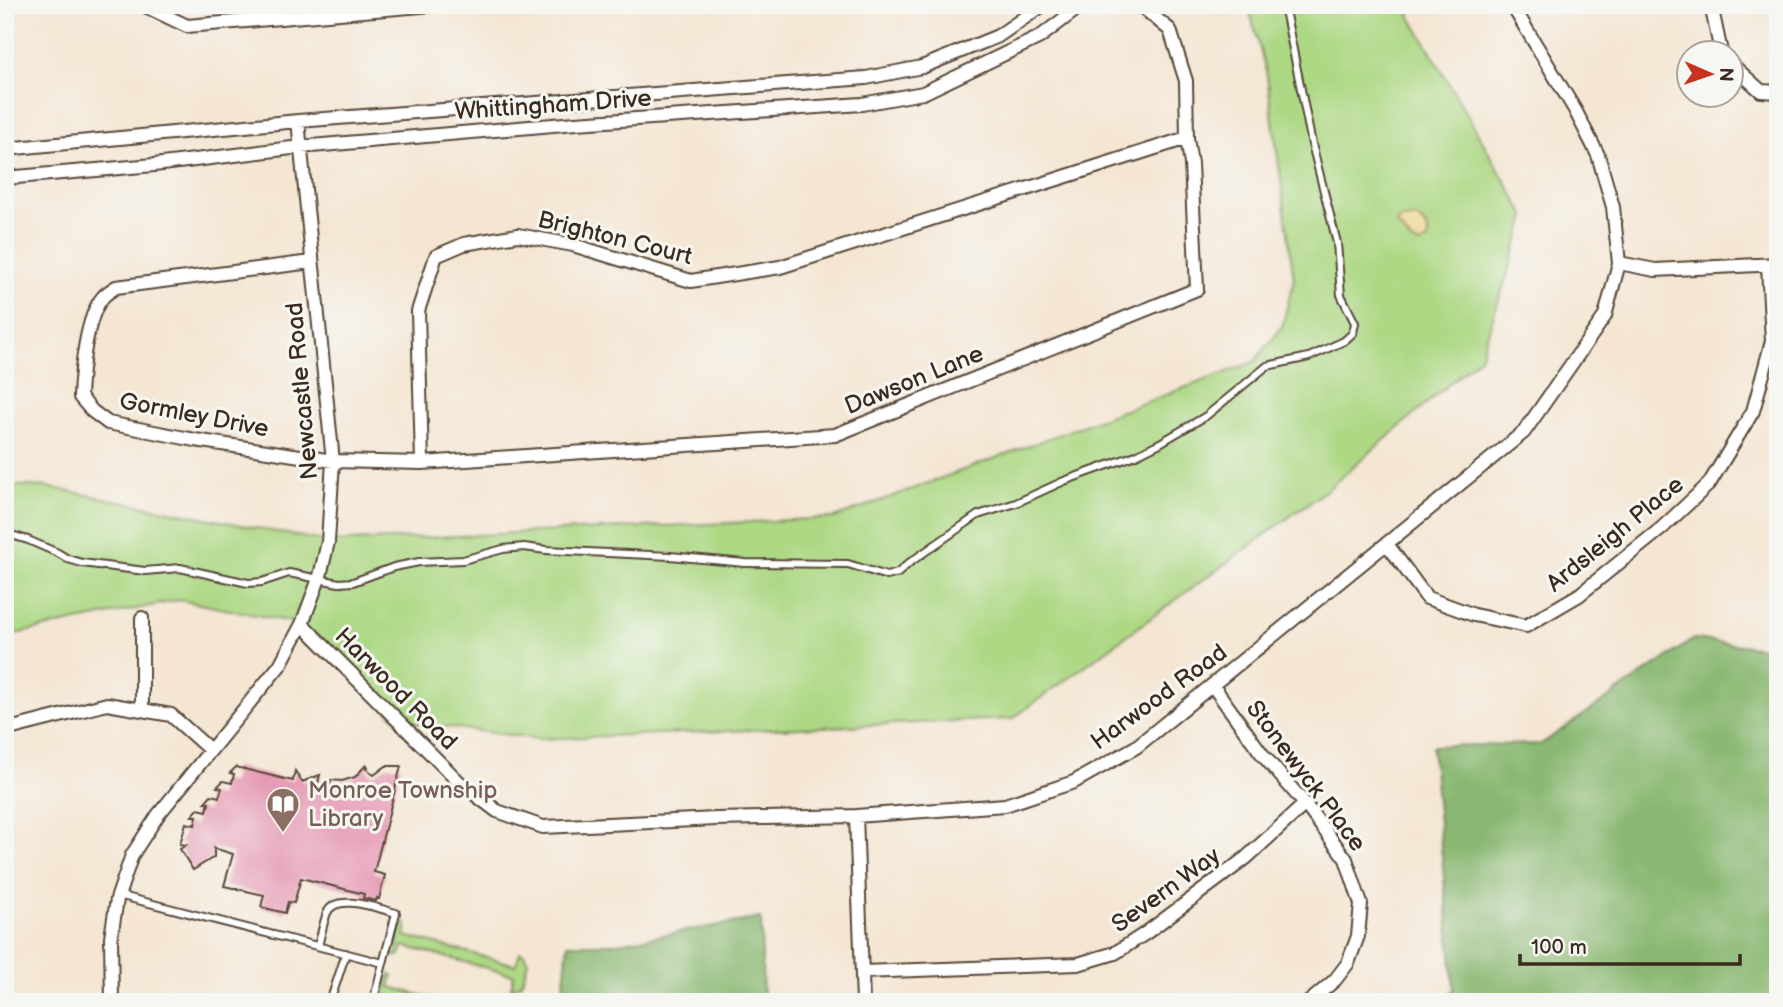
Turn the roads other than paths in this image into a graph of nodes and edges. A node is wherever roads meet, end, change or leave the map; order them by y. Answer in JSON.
{"nodes":[{"id":1,"x":143,"y":5,"type":"edge"},
{"id":2,"x":433,"y":5,"type":"edge"},
{"id":3,"x":1043,"y":5,"type":"edge"},
{"id":4,"x":1082,"y":5,"type":"edge"},
{"id":5,"x":1140,"y":5,"type":"edge"},
{"id":6,"x":1284,"y":5,"type":"edge"},
{"id":7,"x":1512,"y":5,"type":"edge"},
{"id":8,"x":1711,"y":5,"type":"edge"},
{"id":9,"x":421,"y":6,"type":"edge"},
{"id":10,"x":1718,"y":38,"type":"edge"},
{"id":11,"x":1744,"y":75,"type":"edge"},
{"id":12,"x":1778,"y":92,"type":"edge"},
{"id":13,"x":298,"y":121,"type":"junction"},
{"id":14,"x":1187,"y":138,"type":"junction"},
{"id":15,"x":300,"y":147,"type":"junction"},
{"id":16,"x":5,"y":149,"type":"edge"},
{"id":17,"x":5,"y":178,"type":"edge"},
{"id":18,"x":311,"y":262,"type":"junction"},
{"id":19,"x":1619,"y":263,"type":"junction"},
{"id":20,"x":1773,"y":264,"type":"edge"},
{"id":21,"x":332,"y":461,"type":"junction"},
{"id":22,"x":422,"y":463,"type":"junction"},
{"id":23,"x":5,"y":533,"type":"edge"},
{"id":24,"x":1387,"y":544,"type":"junction"},
{"id":25,"x":320,"y":578,"type":"junction"},
{"id":26,"x":142,"y":618,"type":"dead end"},
{"id":27,"x":302,"y":624,"type":"junction"},
{"id":28,"x":1213,"y":686,"type":"junction"},
{"id":29,"x":142,"y":709,"type":"junction"},
{"id":30,"x":5,"y":730,"type":"edge"},
{"id":31,"x":210,"y":750,"type":"junction"},
{"id":32,"x":1305,"y":804,"type":"junction"},
{"id":33,"x":856,"y":816,"type":"junction"},
{"id":34,"x":118,"y":895,"type":"junction"},
{"id":35,"x":318,"y":946,"type":"junction"},
{"id":36,"x":346,"y":953,"type":"junction"},
{"id":37,"x":383,"y":964,"type":"junction"},
{"id":38,"x":862,"y":972,"type":"junction"},
{"id":39,"x":112,"y":1002,"type":"edge"},
{"id":40,"x":330,"y":1002,"type":"edge"},
{"id":41,"x":373,"y":1002,"type":"edge"},
{"id":42,"x":863,"y":1002,"type":"edge"},
{"id":43,"x":1309,"y":1002,"type":"edge"}],
"edges":[{"from":1,"to":9,"type":"street"},
{"from":2,"to":9,"type":"street"},
{"from":3,"to":13,"type":"street","name":"Whittingham Drive"},
{"from":4,"to":15,"type":"street","name":"Whittingham Drive"},
{"from":5,"to":14,"type":"street","name":"Dawson Lane"},
{"from":6,"to":25,"type":"lane"},
{"from":7,"to":19,"type":"street","name":"Harwood Road"},
{"from":8,"to":10,"type":"street"},
{"from":11,"to":12,"type":"street"},
{"from":13,"to":15,"type":"street","name":"Newcastle Road"},
{"from":13,"to":16,"type":"street","name":"Whittingham Drive"},
{"from":14,"to":22,"type":"street","name":"Dawson Lane"},
{"from":14,"to":22,"type":"street","name":"Brighton Court"},
{"from":15,"to":17,"type":"street","name":"Whittingham Drive"},
{"from":15,"to":18,"type":"street","name":"Newcastle Road"},
{"from":18,"to":21,"type":"street","name":"Newcastle Road"},
{"from":18,"to":21,"type":"street","name":"Gormley Drive"},
{"from":19,"to":20,"type":"street"},
{"from":19,"to":24,"type":"street","name":"Harwood Road"},
{"from":20,"to":24,"type":"street","name":"Ardsleigh Place"},
{"from":21,"to":22,"type":"street","name":"Dawson Lane"},
{"from":21,"to":25,"type":"street","name":"Newcastle Road"},
{"from":23,"to":25,"type":"lane"},
{"from":24,"to":28,"type":"street","name":"Harwood Road"},
{"from":25,"to":27,"type":"street","name":"Newcastle Road"},
{"from":26,"to":29,"type":"street"},
{"from":27,"to":31,"type":"street","name":"Newcastle Road"},
{"from":27,"to":33,"type":"street","name":"Harwood Road"},
{"from":28,"to":32,"type":"street","name":"Stonewyck Place"},
{"from":28,"to":33,"type":"street","name":"Harwood Road"},
{"from":29,"to":30,"type":"street"},
{"from":29,"to":31,"type":"street"},
{"from":31,"to":34,"type":"street","name":"Newcastle Road"},
{"from":32,"to":38,"type":"street","name":"Severn Way"},
{"from":32,"to":43,"type":"street","name":"Stonewyck Place"},
{"from":33,"to":38,"type":"street"},
{"from":34,"to":35,"type":"lane"},
{"from":34,"to":39,"type":"street","name":"Newcastle Road"},
{"from":35,"to":36,"type":"lane"},
{"from":35,"to":37,"type":"lane"},
{"from":36,"to":37,"type":"lane"},
{"from":36,"to":40,"type":"lane"},
{"from":37,"to":41,"type":"lane"},
{"from":38,"to":42,"type":"street"}]}
